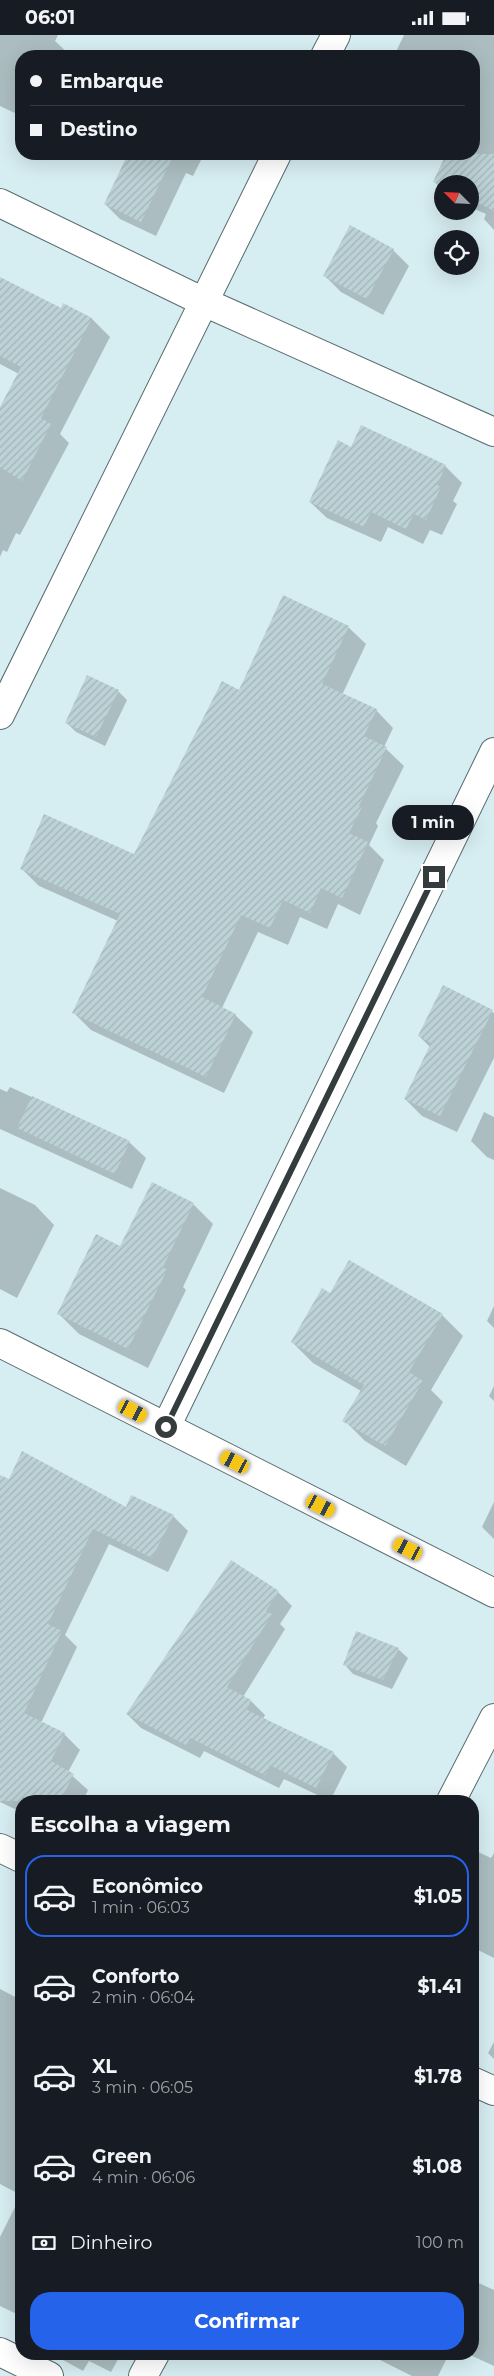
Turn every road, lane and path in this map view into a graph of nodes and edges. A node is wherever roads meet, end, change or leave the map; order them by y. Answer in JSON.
{"nodes":[{"id":1,"x":336,"y":35,"type":"edge"},
{"id":2,"x":328,"y":50,"type":"edge"},
{"id":3,"x":274,"y":160,"type":"edge"},
{"id":4,"x":0,"y":203,"type":"edge"},
{"id":5,"x":204,"y":302,"type":"junction"},
{"id":6,"x":494,"y":432,"type":"edge"},
{"id":7,"x":0,"y":715,"type":"edge"},
{"id":8,"x":494,"y":752,"type":"edge"},
{"id":9,"x":0,"y":1343,"type":"edge"},
{"id":10,"x":166,"y":1427,"type":"junction"},
{"id":11,"x":494,"y":1593,"type":"edge"},
{"id":12,"x":494,"y":1718,"type":"edge"},
{"id":13,"x":454,"y":1795,"type":"edge"},
{"id":14,"x":0,"y":1847,"type":"edge"},
{"id":15,"x":15,"y":1855,"type":"edge"},
{"id":16,"x":479,"y":2084,"type":"edge"},
{"id":17,"x":494,"y":2091,"type":"edge"},
{"id":18,"x":0,"y":2352,"type":"edge"},
{"id":19,"x":15,"y":2359,"type":"edge"},
{"id":20,"x":16,"y":2360,"type":"edge"},
{"id":21,"x":152,"y":2360,"type":"edge"},
{"id":22,"x":49,"y":2376,"type":"edge"},
{"id":23,"x":143,"y":2376,"type":"edge"}],
"edges":[{"from":1,"to":2,"type":"street"},
{"from":3,"to":5,"type":"street"},
{"from":4,"to":5,"type":"street"},
{"from":5,"to":6,"type":"street"},
{"from":5,"to":7,"type":"street"},
{"from":8,"to":10,"type":"street"},
{"from":9,"to":10,"type":"street"},
{"from":10,"to":11,"type":"street"},
{"from":12,"to":13,"type":"street"},
{"from":14,"to":15,"type":"street"},
{"from":16,"to":17,"type":"street"},
{"from":18,"to":19,"type":"street"},
{"from":20,"to":22,"type":"street"},
{"from":21,"to":23,"type":"street"}]}
